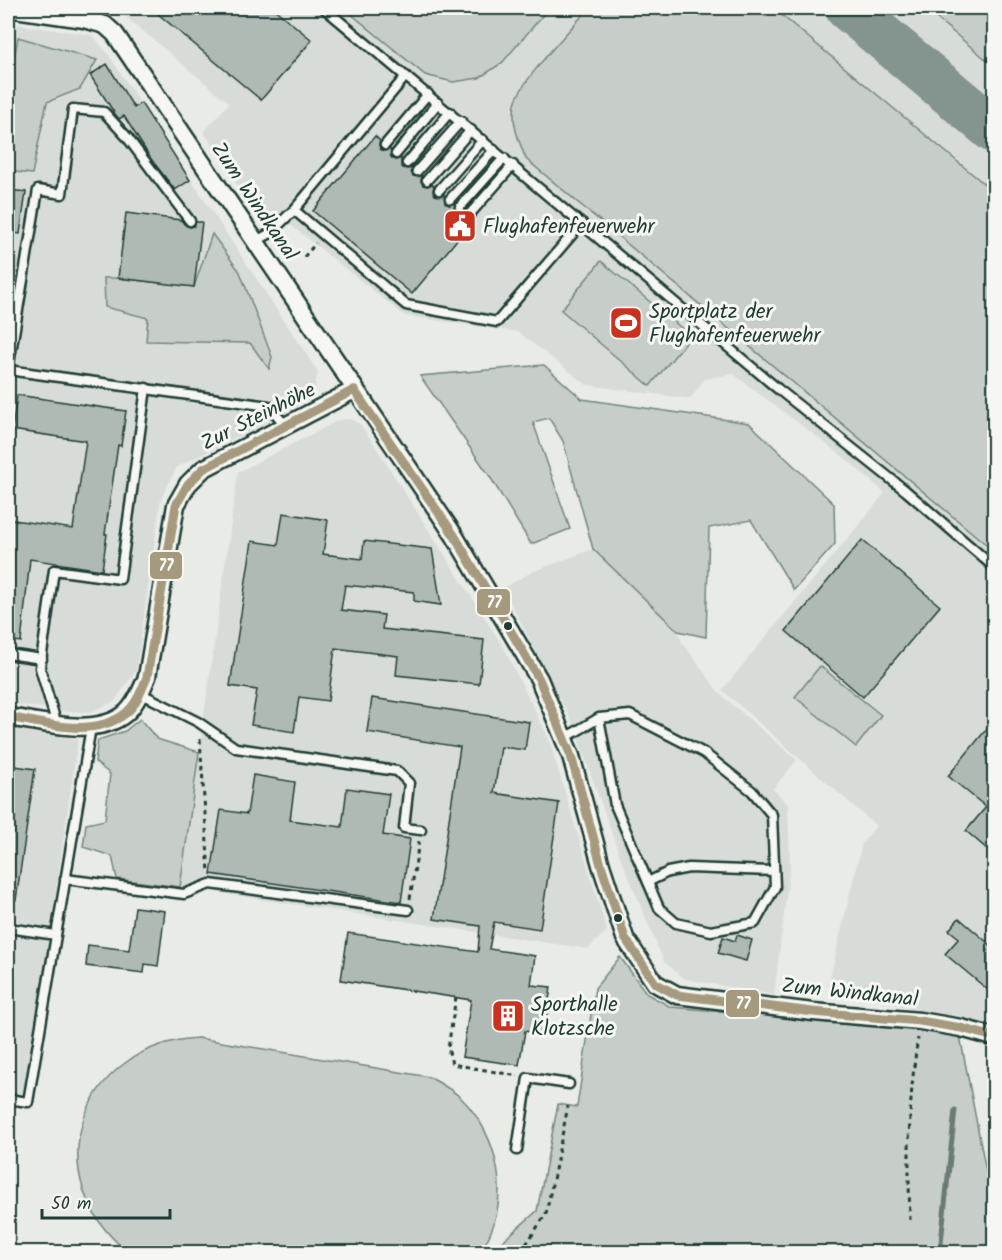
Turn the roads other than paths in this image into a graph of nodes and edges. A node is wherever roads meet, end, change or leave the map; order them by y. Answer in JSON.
{"nodes":[{"id":1,"x":8,"y":8,"type":"edge"},
{"id":2,"x":324,"y":8,"type":"edge"},
{"id":3,"x":406,"y":76,"type":"junction"},
{"id":4,"x":428,"y":94,"type":"junction"},
{"id":5,"x":438,"y":103,"type":"junction"},
{"id":6,"x":450,"y":112,"type":"junction"},
{"id":7,"x":461,"y":121,"type":"junction"},
{"id":8,"x":471,"y":130,"type":"junction"},
{"id":9,"x":483,"y":140,"type":"junction"},
{"id":10,"x":386,"y":145,"type":"dead end"},
{"id":11,"x":494,"y":150,"type":"junction"},
{"id":12,"x":396,"y":154,"type":"dead end"},
{"id":13,"x":504,"y":158,"type":"junction"},
{"id":14,"x":407,"y":163,"type":"dead end"},
{"id":15,"x":513,"y":165,"type":"junction"},
{"id":16,"x":417,"y":171,"type":"dead end"},
{"id":17,"x":427,"y":180,"type":"dead end"},
{"id":18,"x":439,"y":190,"type":"dead end"},
{"id":19,"x":450,"y":199,"type":"dead end"},
{"id":20,"x":460,"y":207,"type":"dead end"},
{"id":21,"x":294,"y":210,"type":"junction"},
{"id":22,"x":469,"y":215,"type":"dead end"},
{"id":23,"x":189,"y":221,"type":"dead end"},
{"id":24,"x":582,"y":223,"type":"junction"},
{"id":25,"x":256,"y":241,"type":"junction"},
{"id":26,"x":8,"y":370,"type":"edge"},
{"id":27,"x":146,"y":388,"type":"junction"},
{"id":28,"x":354,"y":390,"type":"junction"},
{"id":29,"x":286,"y":426,"type":"junction"},
{"id":30,"x":994,"y":567,"type":"edge"},
{"id":31,"x":8,"y":654,"type":"edge"},
{"id":32,"x":42,"y":659,"type":"junction"},
{"id":33,"x":140,"y":693,"type":"junction"},
{"id":34,"x":8,"y":717,"type":"edge"},
{"id":35,"x":600,"y":718,"type":"junction"},
{"id":36,"x":57,"y":725,"type":"junction"},
{"id":37,"x":91,"y":727,"type":"junction"},
{"id":38,"x":565,"y":738,"type":"junction"},
{"id":39,"x":421,"y":830,"type":"road end"},
{"id":40,"x":774,"y":870,"type":"junction"},
{"id":41,"x":65,"y":879,"type":"junction"},
{"id":42,"x":648,"y":882,"type":"junction"},
{"id":43,"x":408,"y":910,"type":"road end"},
{"id":44,"x":8,"y":928,"type":"edge"},
{"id":45,"x":56,"y":935,"type":"junction"},
{"id":46,"x":994,"y":1036,"type":"edge"},
{"id":47,"x":570,"y":1084,"type":"dead end"},
{"id":48,"x":8,"y":1099,"type":"edge"},
{"id":49,"x":517,"y":1150,"type":"dead end"}],
"edges":[{"from":1,"to":25,"type":"street","name":"Zum Windkanal"},
{"from":2,"to":3,"type":"lane"},
{"from":3,"to":4,"type":"lane"},
{"from":3,"to":21,"type":"lane"},
{"from":4,"to":5,"type":"lane"},
{"from":4,"to":10,"type":"lane"},
{"from":5,"to":6,"type":"lane"},
{"from":5,"to":12,"type":"lane"},
{"from":6,"to":7,"type":"lane"},
{"from":6,"to":14,"type":"lane"},
{"from":7,"to":8,"type":"lane"},
{"from":7,"to":16,"type":"lane"},
{"from":8,"to":9,"type":"lane"},
{"from":8,"to":17,"type":"lane"},
{"from":9,"to":11,"type":"lane"},
{"from":9,"to":18,"type":"lane"},
{"from":11,"to":13,"type":"lane"},
{"from":11,"to":19,"type":"lane"},
{"from":13,"to":15,"type":"lane"},
{"from":13,"to":20,"type":"lane"},
{"from":15,"to":22,"type":"lane"},
{"from":15,"to":24,"type":"lane"},
{"from":21,"to":24,"type":"lane"},
{"from":21,"to":25,"type":"lane"},
{"from":23,"to":26,"type":"lane"},
{"from":24,"to":30,"type":"lane"},
{"from":25,"to":28,"type":"street","name":"Zum Windkanal"},
{"from":26,"to":27,"type":"lane"},
{"from":27,"to":29,"type":"lane"},
{"from":27,"to":32,"type":"lane"},
{"from":28,"to":29,"type":"street","name":"Zur Steinhöhe"},
{"from":28,"to":38,"type":"street","name":"Zum Windkanal"},
{"from":29,"to":33,"type":"street","name":"Zur Steinhöhe"},
{"from":31,"to":32,"type":"lane"},
{"from":32,"to":36,"type":"lane"},
{"from":33,"to":37,"type":"street","name":"Zur Steinhöhe"},
{"from":33,"to":39,"type":"lane"},
{"from":34,"to":36,"type":"street","name":"Zur Steinhöhe"},
{"from":35,"to":38,"type":"lane"},
{"from":35,"to":40,"type":"lane"},
{"from":35,"to":42,"type":"lane"},
{"from":36,"to":37,"type":"street","name":"Zur Steinhöhe"},
{"from":37,"to":41,"type":"lane"},
{"from":38,"to":46,"type":"street","name":"Zum Windkanal"},
{"from":40,"to":42,"type":"lane"},
{"from":40,"to":42,"type":"lane"},
{"from":41,"to":43,"type":"lane"},
{"from":41,"to":45,"type":"lane"},
{"from":44,"to":45,"type":"lane"},
{"from":45,"to":48,"type":"lane"},
{"from":47,"to":49,"type":"lane"}]}
